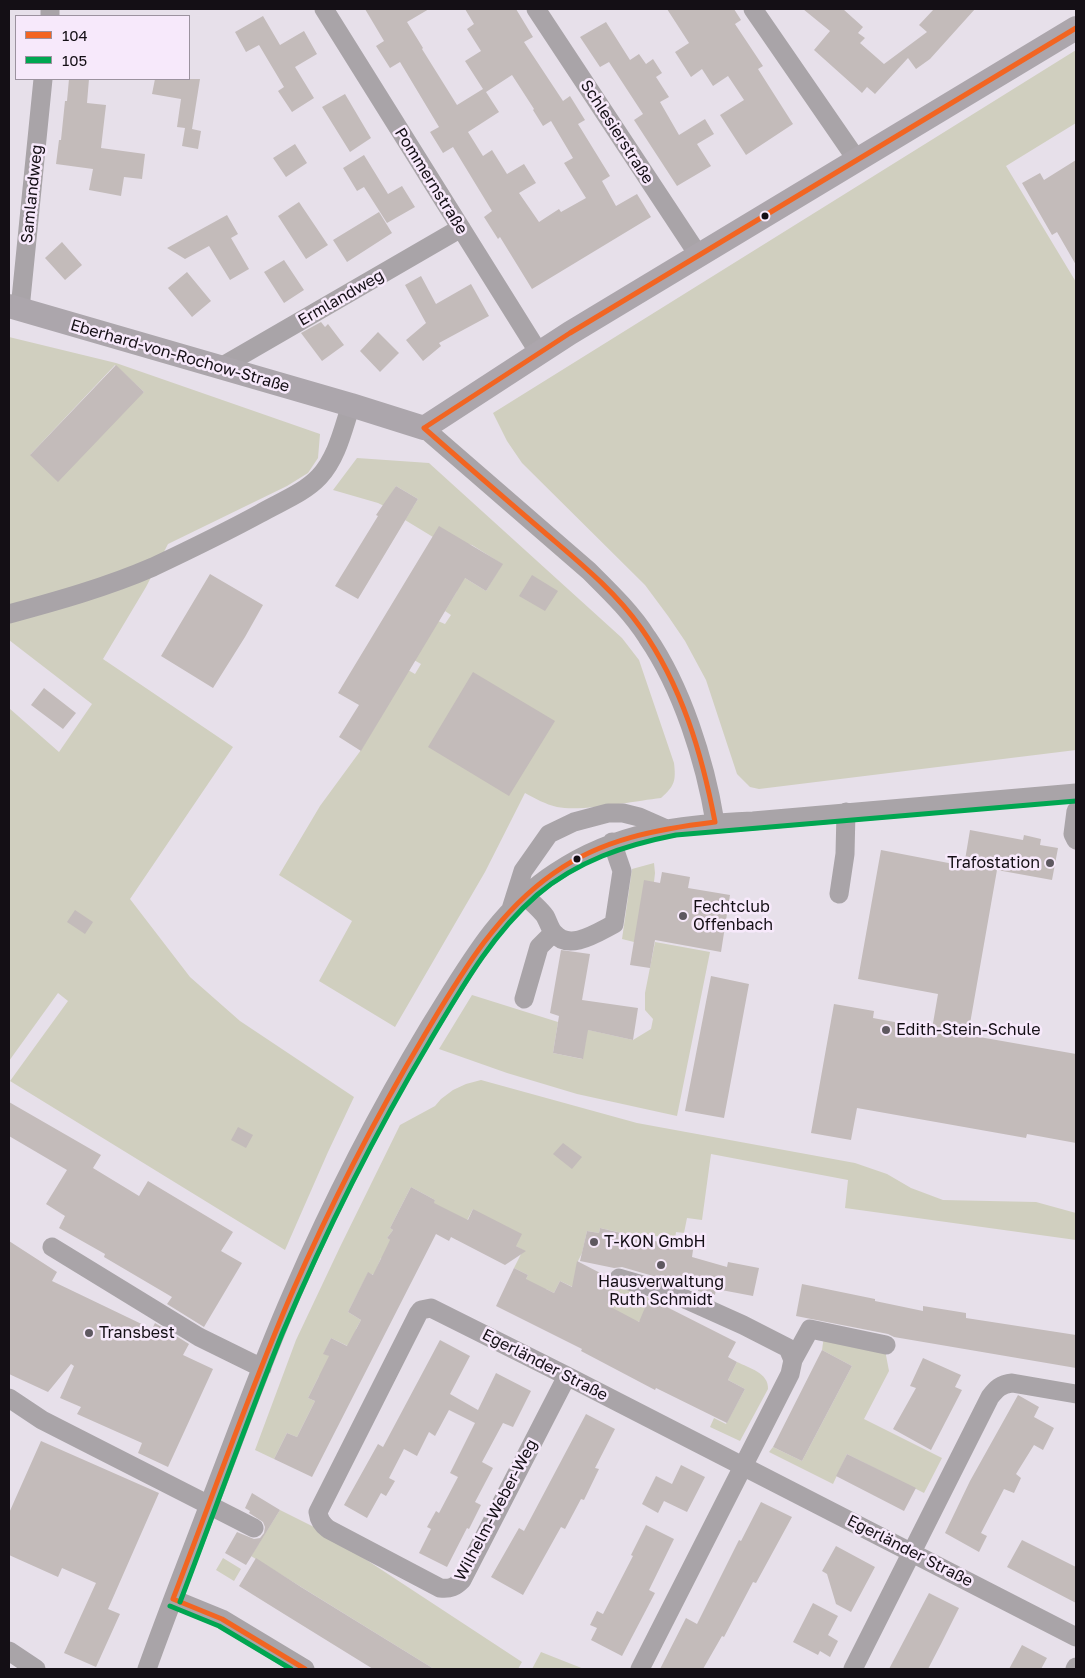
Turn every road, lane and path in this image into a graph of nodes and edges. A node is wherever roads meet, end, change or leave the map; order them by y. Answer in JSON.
{"nodes":[{"id":1,"x":324,"y":9,"type":"edge"},
{"id":2,"x":536,"y":9,"type":"edge"},
{"id":3,"x":753,"y":9,"type":"edge"},
{"id":4,"x":1076,"y":28,"type":"edge"},
{"id":5,"x":43,"y":80,"type":"edge"},
{"id":6,"x":857,"y":160,"type":"junction"},
{"id":7,"x":461,"y":228,"type":"junction"},
{"id":8,"x":698,"y":256,"type":"junction"},
{"id":9,"x":14,"y":308,"type":"edge"},
{"id":10,"x":539,"y":354,"type":"junction"},
{"id":11,"x":221,"y":367,"type":"junction"},
{"id":12,"x":351,"y":405,"type":"junction"},
{"id":13,"x":424,"y":428,"type":"junction"},
{"id":14,"x":9,"y":614,"type":"edge"},
{"id":15,"x":1076,"y":793,"type":"edge"},
{"id":16,"x":1076,"y":811,"type":"edge"},
{"id":17,"x":846,"y":812,"type":"junction"},
{"id":18,"x":715,"y":822,"type":"junction"},
{"id":19,"x":664,"y":828,"type":"junction"},
{"id":20,"x":1076,"y":840,"type":"edge"},
{"id":21,"x":612,"y":842,"type":"junction"},
{"id":22,"x":839,"y":894,"type":"dead end"},
{"id":23,"x":526,"y":896,"type":"junction"},
{"id":24,"x":511,"y":910,"type":"junction"},
{"id":25,"x":553,"y":933,"type":"junction"},
{"id":26,"x":524,"y":1000,"type":"dead end"},
{"id":27,"x":52,"y":1247,"type":"dead end"},
{"id":28,"x":619,"y":1278,"type":"dead end"},
{"id":29,"x":426,"y":1308,"type":"joint"},
{"id":30,"x":886,"y":1345,"type":"dead end"},
{"id":31,"x":793,"y":1360,"type":"junction"},
{"id":32,"x":262,"y":1368,"type":"junction"},
{"id":33,"x":567,"y":1376,"type":"junction"},
{"id":34,"x":1076,"y":1394,"type":"edge"},
{"id":35,"x":9,"y":1398,"type":"edge"},
{"id":36,"x":744,"y":1466,"type":"junction"},
{"id":37,"x":210,"y":1505,"type":"junction"},
{"id":38,"x":254,"y":1528,"type":"dead end"},
{"id":39,"x":911,"y":1551,"type":"junction"},
{"id":40,"x":173,"y":1599,"type":"junction"},
{"id":41,"x":1076,"y":1637,"type":"edge"},
{"id":42,"x":9,"y":1651,"type":"edge"},
{"id":43,"x":36,"y":1669,"type":"edge"},
{"id":44,"x":147,"y":1669,"type":"edge"},
{"id":45,"x":305,"y":1669,"type":"edge"},
{"id":46,"x":640,"y":1669,"type":"edge"},
{"id":47,"x":852,"y":1669,"type":"edge"}],
"edges":[{"from":1,"to":7,"type":"street","name":"Pommernstraße"},
{"from":2,"to":8,"type":"street","name":"Schlesierstraße"},
{"from":3,"to":6,"type":"street"},
{"from":4,"to":6,"type":"main road"},
{"from":5,"to":9,"type":"street","name":"Samlandweg"},
{"from":6,"to":8,"type":"main road"},
{"from":7,"to":10,"type":"street","name":"Pommernstraße"},
{"from":7,"to":11,"type":"street","name":"Ermlandweg"},
{"from":8,"to":10,"type":"main road"},
{"from":9,"to":11,"type":"main road","name":"Eberhard-von-Rochow-Straße"},
{"from":10,"to":13,"type":"main road"},
{"from":11,"to":12,"type":"main road","name":"Eberhard-von-Rochow-Straße"},
{"from":12,"to":13,"type":"main road","name":"Eberhard-von-Rochow-Straße"},
{"from":12,"to":14,"type":"street"},
{"from":13,"to":18,"type":"street","name":"Eberhard-von-Rochow-Straße"},
{"from":15,"to":17,"type":"street"},
{"from":16,"to":20,"type":"street"},
{"from":17,"to":18,"type":"street"},
{"from":17,"to":22,"type":"street"},
{"from":18,"to":19,"type":"street"},
{"from":19,"to":21,"type":"street"},
{"from":19,"to":24,"type":"street"},
{"from":21,"to":23,"type":"street"},
{"from":21,"to":25,"type":"street"},
{"from":23,"to":24,"type":"street"},
{"from":23,"to":25,"type":"street"},
{"from":24,"to":32,"type":"street"},
{"from":25,"to":26,"type":"street"},
{"from":27,"to":32,"type":"street"},
{"from":28,"to":31,"type":"street"},
{"from":29,"to":33,"type":"street","name":"Egerländer Straße"},
{"from":29,"to":33,"type":"street","name":"Wilhelm-Weber-Weg"},
{"from":30,"to":31,"type":"street"},
{"from":31,"to":36,"type":"street"},
{"from":32,"to":37,"type":"street"},
{"from":33,"to":36,"type":"street","name":"Egerländer Straße"},
{"from":34,"to":39,"type":"street"},
{"from":35,"to":37,"type":"street"},
{"from":36,"to":39,"type":"street","name":"Egerländer Straße"},
{"from":36,"to":46,"type":"street"},
{"from":37,"to":38,"type":"street"},
{"from":37,"to":40,"type":"street"},
{"from":39,"to":41,"type":"street","name":"Egerländer Straße"},
{"from":39,"to":47,"type":"street"},
{"from":40,"to":44,"type":"street"},
{"from":40,"to":45,"type":"street"},
{"from":42,"to":43,"type":"street"}]}
